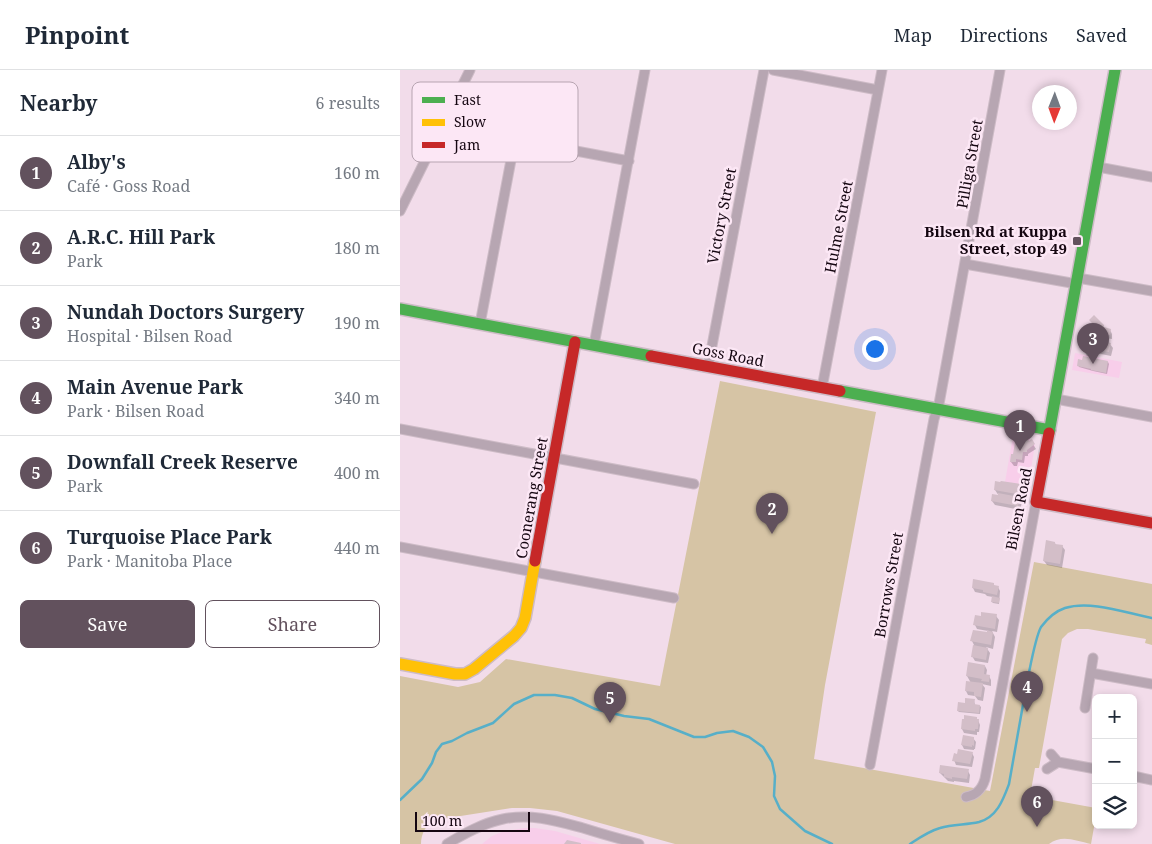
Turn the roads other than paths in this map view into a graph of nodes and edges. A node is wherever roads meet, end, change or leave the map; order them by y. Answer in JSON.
{"nodes":[{"id":1,"x":470,"y":70,"type":"edge"},
{"id":2,"x":645,"y":70,"type":"edge"},
{"id":3,"x":764,"y":70,"type":"edge"},
{"id":4,"x":773,"y":70,"type":"edge"},
{"id":5,"x":882,"y":70,"type":"edge"},
{"id":6,"x":1000,"y":70,"type":"edge"},
{"id":7,"x":1115,"y":70,"type":"edge"},
{"id":8,"x":464,"y":82,"type":"edge"},
{"id":9,"x":878,"y":90,"type":"junction"},
{"id":10,"x":578,"y":152,"type":"edge"},
{"id":11,"x":629,"y":161,"type":"junction"},
{"id":12,"x":424,"y":162,"type":"edge"},
{"id":13,"x":511,"y":162,"type":"edge"},
{"id":14,"x":1098,"y":167,"type":"junction"},
{"id":15,"x":1152,"y":177,"type":"edge"},
{"id":16,"x":400,"y":211,"type":"edge"},
{"id":17,"x":965,"y":264,"type":"junction"},
{"id":18,"x":1077,"y":281,"type":"junction"},
{"id":19,"x":1152,"y":291,"type":"edge"},
{"id":20,"x":400,"y":310,"type":"edge"},
{"id":21,"x":480,"y":324,"type":"junction"},
{"id":22,"x":576,"y":342,"type":"junction"},
{"id":23,"x":594,"y":346,"type":"junction"},
{"id":24,"x":708,"y":367,"type":"junction"},
{"id":25,"x":822,"y":388,"type":"junction"},
{"id":26,"x":1056,"y":399,"type":"junction"},
{"id":27,"x":937,"y":410,"type":"junction"},
{"id":28,"x":1152,"y":417,"type":"edge"},
{"id":29,"x":400,"y":429,"type":"edge"},
{"id":30,"x":1050,"y":430,"type":"junction"},
{"id":31,"x":554,"y":458,"type":"junction"},
{"id":32,"x":694,"y":484,"type":"dead end"},
{"id":33,"x":1036,"y":502,"type":"junction"},
{"id":34,"x":1152,"y":523,"type":"edge"},
{"id":35,"x":400,"y":547,"type":"edge"},
{"id":36,"x":533,"y":572,"type":"junction"},
{"id":37,"x":674,"y":598,"type":"dead end"},
{"id":38,"x":1093,"y":658,"type":"dead end"},
{"id":39,"x":400,"y":664,"type":"edge"},
{"id":40,"x":1091,"y":673,"type":"junction"},
{"id":41,"x":1152,"y":684,"type":"edge"},
{"id":42,"x":1085,"y":708,"type":"dead end"},
{"id":43,"x":1052,"y":754,"type":"dead end"},
{"id":44,"x":1058,"y":762,"type":"junction"},
{"id":45,"x":870,"y":765,"type":"dead end"},
{"id":46,"x":1092,"y":768,"type":"edge"},
{"id":47,"x":1047,"y":769,"type":"dead end"},
{"id":48,"x":1137,"y":777,"type":"edge"},
{"id":49,"x":1152,"y":780,"type":"edge"},
{"id":50,"x":966,"y":797,"type":"dead end"},
{"id":51,"x":447,"y":844,"type":"edge"},
{"id":52,"x":639,"y":844,"type":"edge"}],
"edges":[{"from":1,"to":8,"type":"street"},
{"from":2,"to":11,"type":"street"},
{"from":3,"to":24,"type":"street","name":"Victory Street"},
{"from":4,"to":9,"type":"street"},
{"from":5,"to":9,"type":"street","name":"Hulme Street"},
{"from":6,"to":17,"type":"street","name":"Pilliga Street"},
{"from":7,"to":14,"type":"street","name":"Bilsen Road"},
{"from":9,"to":25,"type":"street","name":"Hulme Street"},
{"from":10,"to":11,"type":"street"},
{"from":11,"to":23,"type":"street"},
{"from":12,"to":16,"type":"street"},
{"from":13,"to":21,"type":"street"},
{"from":14,"to":15,"type":"street"},
{"from":14,"to":18,"type":"street","name":"Bilsen Road"},
{"from":17,"to":18,"type":"street"},
{"from":17,"to":27,"type":"street","name":"Pilliga Street"},
{"from":18,"to":19,"type":"street"},
{"from":18,"to":26,"type":"street","name":"Bilsen Road"},
{"from":20,"to":21,"type":"street","name":"Goss Road"},
{"from":21,"to":22,"type":"street","name":"Goss Road"},
{"from":22,"to":23,"type":"street","name":"Goss Road"},
{"from":22,"to":31,"type":"street","name":"Coonerang Street"},
{"from":23,"to":24,"type":"street","name":"Goss Road"},
{"from":24,"to":25,"type":"street","name":"Goss Road"},
{"from":25,"to":27,"type":"street","name":"Goss Road"},
{"from":26,"to":28,"type":"street"},
{"from":26,"to":30,"type":"street","name":"Bilsen Road"},
{"from":27,"to":30,"type":"street","name":"Goss Road"},
{"from":27,"to":45,"type":"street","name":"Borrows Street"},
{"from":29,"to":31,"type":"street"},
{"from":30,"to":33,"type":"street","name":"Bilsen Road"},
{"from":31,"to":32,"type":"street"},
{"from":31,"to":36,"type":"street","name":"Coonerang Street"},
{"from":33,"to":34,"type":"street"},
{"from":33,"to":50,"type":"street","name":"Bilsen Road"},
{"from":35,"to":36,"type":"street"},
{"from":36,"to":37,"type":"street"},
{"from":36,"to":39,"type":"street","name":"Coonerang Street"},
{"from":38,"to":40,"type":"street"},
{"from":40,"to":41,"type":"street"},
{"from":40,"to":42,"type":"street"},
{"from":43,"to":44,"type":"street"},
{"from":44,"to":46,"type":"street"},
{"from":44,"to":47,"type":"street"},
{"from":48,"to":49,"type":"street"},
{"from":51,"to":52,"type":"street"}]}
